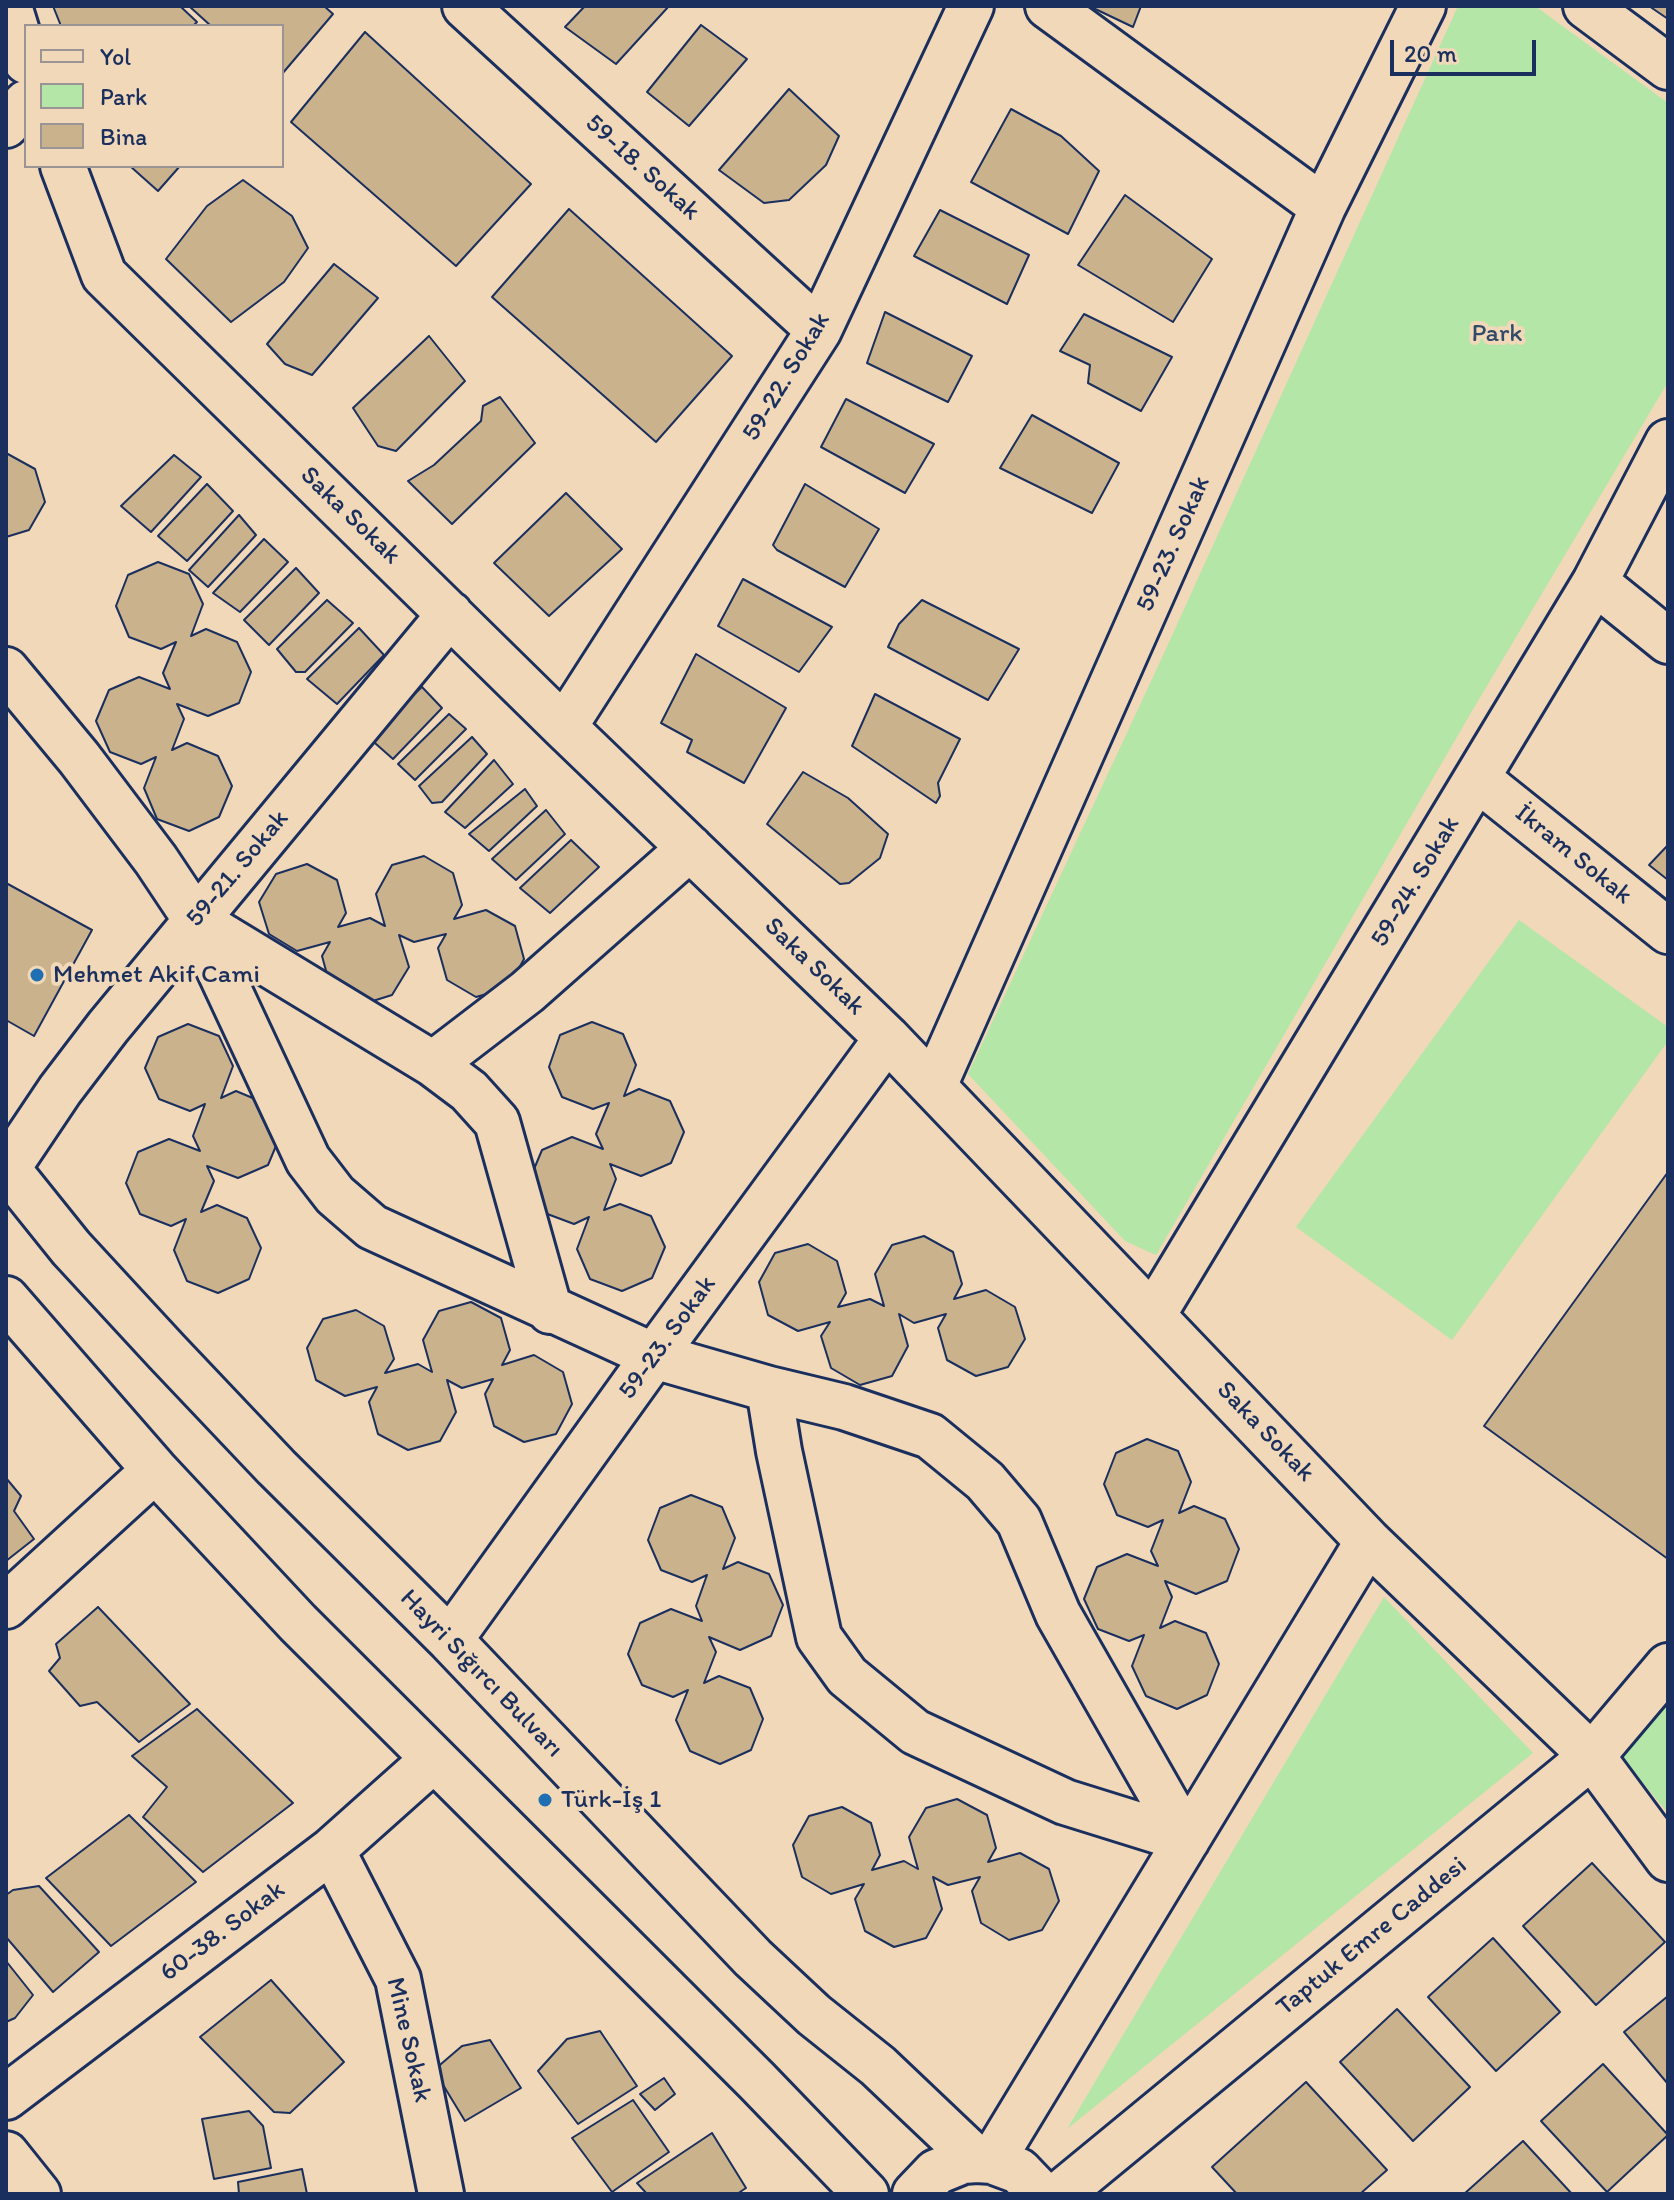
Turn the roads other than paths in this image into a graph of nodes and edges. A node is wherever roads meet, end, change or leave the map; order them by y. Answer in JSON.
{"nodes":[{"id":1,"x":9,"y":6,"type":"edge"},
{"id":2,"x":465,"y":6,"type":"edge"},
{"id":3,"x":971,"y":6,"type":"edge"},
{"id":4,"x":1048,"y":6,"type":"edge"},
{"id":5,"x":1423,"y":6,"type":"edge"},
{"id":6,"x":1586,"y":6,"type":"edge"},
{"id":7,"x":24,"y":55,"type":"edge"},
{"id":8,"x":1668,"y":67,"type":"edge"},
{"id":9,"x":24,"y":105,"type":"edge"},
{"id":10,"x":6,"y":125,"type":"edge"},
{"id":11,"x":64,"y":168,"type":"edge"},
{"id":12,"x":1323,"y":207,"type":"junction"},
{"id":13,"x":819,"y":330,"type":"junction"},
{"id":14,"x":1668,"y":442,"type":"edge"},
{"id":15,"x":1595,"y":582,"type":"junction"},
{"id":16,"x":450,"y":614,"type":"junction"},
{"id":17,"x":1668,"y":641,"type":"edge"},
{"id":18,"x":6,"y":670,"type":"edge"},
{"id":19,"x":564,"y":727,"type":"junction"},
{"id":20,"x":1478,"y":779,"type":"junction"},
{"id":21,"x":690,"y":848,"type":"junction"},
{"id":22,"x":196,"y":920,"type":"junction"},
{"id":23,"x":1668,"y":931,"type":"edge"},
{"id":24,"x":887,"y":1038,"type":"junction"},
{"id":25,"x":433,"y":1064,"type":"junction"},
{"id":26,"x":934,"y":1086,"type":"junction"},
{"id":27,"x":7,"y":1168,"type":"edge"},
{"id":28,"x":6,"y":1299,"type":"edge"},
{"id":29,"x":550,"y":1311,"type":"junction"},
{"id":30,"x":1153,"y":1315,"type":"junction"},
{"id":31,"x":654,"y":1356,"type":"junction"},
{"id":32,"x":769,"y":1389,"type":"junction"},
{"id":33,"x":155,"y":1470,"type":"junction"},
{"id":34,"x":1368,"y":1541,"type":"junction"},
{"id":35,"x":6,"y":1606,"type":"edge"},
{"id":36,"x":450,"y":1640,"type":"junction"},
{"id":37,"x":1668,"y":1666,"type":"edge"},
{"id":38,"x":1592,"y":1756,"type":"junction"},
{"id":39,"x":434,"y":1759,"type":"junction"},
{"id":40,"x":1187,"y":1840,"type":"junction"},
{"id":41,"x":332,"y":1850,"type":"junction"},
{"id":42,"x":1668,"y":1859,"type":"edge"},
{"id":43,"x":6,"y":2097,"type":"edge"},
{"id":44,"x":6,"y":2154,"type":"edge"},
{"id":45,"x":984,"y":2160,"type":"junction"},
{"id":46,"x":38,"y":2194,"type":"edge"},
{"id":47,"x":441,"y":2194,"type":"edge"},
{"id":48,"x":866,"y":2194,"type":"edge"},
{"id":49,"x":915,"y":2194,"type":"edge"},
{"id":50,"x":1041,"y":2194,"type":"edge"},
{"id":51,"x":1060,"y":2194,"type":"edge"}],
"edges":[{"from":1,"to":7,"type":"street"},
{"from":2,"to":13,"type":"street","name":"59-18. Sokak"},
{"from":3,"to":13,"type":"street","name":"59-22. Sokak"},
{"from":4,"to":12,"type":"street"},
{"from":5,"to":12,"type":"street","name":"59-23. Sokak"},
{"from":6,"to":8,"type":"street"},
{"from":9,"to":10,"type":"street"},
{"from":11,"to":16,"type":"street","name":"Saka Sokak"},
{"from":12,"to":26,"type":"street","name":"59-23. Sokak"},
{"from":13,"to":19,"type":"street","name":"59-22. Sokak"},
{"from":14,"to":15,"type":"street","name":"59-24. Sokak"},
{"from":15,"to":17,"type":"street"},
{"from":15,"to":20,"type":"street","name":"59-24. Sokak"},
{"from":16,"to":19,"type":"street","name":"Saka Sokak"},
{"from":16,"to":22,"type":"street","name":"59-21. Sokak"},
{"from":18,"to":22,"type":"street"},
{"from":19,"to":21,"type":"street","name":"Saka Sokak"},
{"from":20,"to":23,"type":"street","name":"İkram Sokak"},
{"from":20,"to":30,"type":"street","name":"59-24. Sokak"},
{"from":21,"to":24,"type":"street","name":"Saka Sokak"},
{"from":21,"to":25,"type":"street"},
{"from":22,"to":25,"type":"street"},
{"from":22,"to":27,"type":"street","name":"59-21. Sokak"},
{"from":22,"to":29,"type":"street"},
{"from":24,"to":26,"type":"street","name":"Saka Sokak"},
{"from":24,"to":31,"type":"street","name":"59-23. Sokak"},
{"from":25,"to":29,"type":"street"},
{"from":26,"to":30,"type":"street","name":"Saka Sokak"},
{"from":27,"to":36,"type":"street","name":"Hayri Sığırcı Bulvarı"},
{"from":28,"to":33,"type":"street"},
{"from":29,"to":31,"type":"street"},
{"from":30,"to":34,"type":"street","name":"Saka Sokak"},
{"from":31,"to":32,"type":"street"},
{"from":31,"to":36,"type":"street","name":"59-23. Sokak"},
{"from":32,"to":40,"type":"street"},
{"from":32,"to":40,"type":"street"},
{"from":33,"to":35,"type":"street"},
{"from":33,"to":39,"type":"street"},
{"from":34,"to":38,"type":"street","name":"Saka Sokak"},
{"from":34,"to":40,"type":"street"},
{"from":36,"to":45,"type":"street","name":"Hayri Sığırcı Bulvarı"},
{"from":37,"to":38,"type":"street","name":"Taptuk Emre Caddesi"},
{"from":38,"to":42,"type":"street","name":"Saka Sokak"},
{"from":38,"to":51,"type":"street","name":"Taptuk Emre Caddesi"},
{"from":39,"to":41,"type":"street","name":"60-38. Sokak"},
{"from":39,"to":48,"type":"street"},
{"from":40,"to":45,"type":"street"},
{"from":41,"to":43,"type":"street","name":"60-38. Sokak"},
{"from":41,"to":47,"type":"street","name":"Mine Sokak"},
{"from":44,"to":46,"type":"street"},
{"from":45,"to":49,"type":"street"},
{"from":45,"to":50,"type":"street","name":"Hayri Sığırcı Bulvarı"}]}
